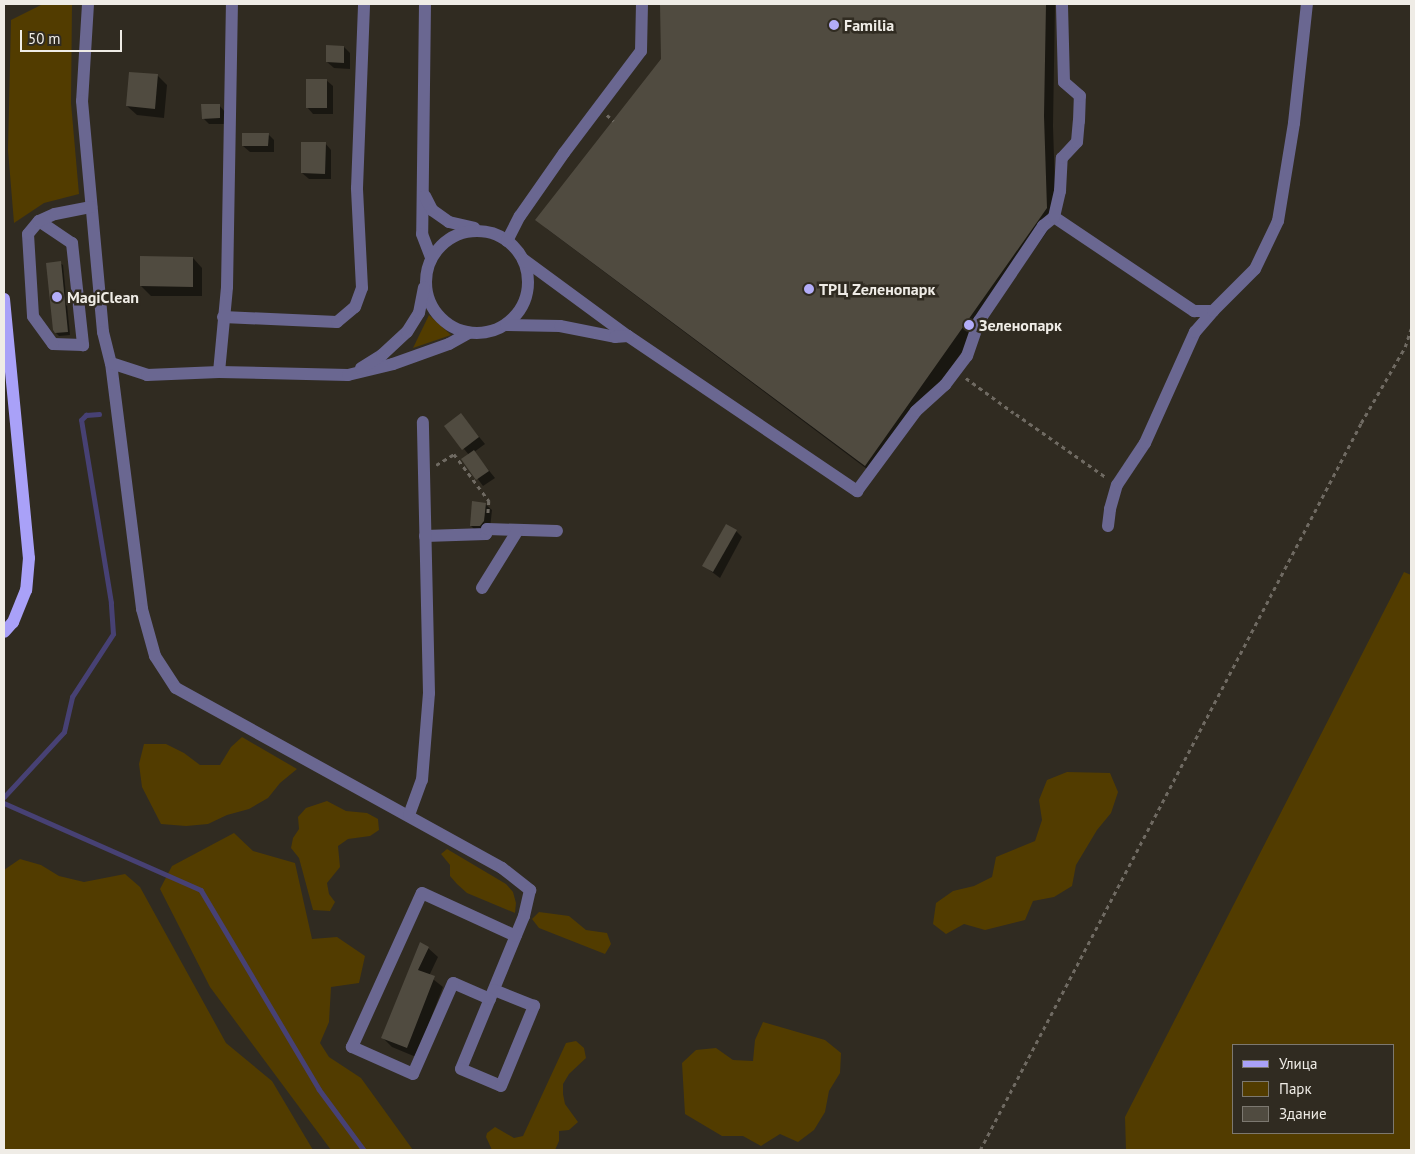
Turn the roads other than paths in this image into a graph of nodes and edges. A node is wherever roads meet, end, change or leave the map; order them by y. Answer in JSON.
{"nodes":[{"id":1,"x":88,"y":4,"type":"edge"},
{"id":2,"x":232,"y":4,"type":"edge"},
{"id":3,"x":364,"y":4,"type":"edge"},
{"id":4,"x":425,"y":4,"type":"edge"},
{"id":5,"x":642,"y":4,"type":"edge"},
{"id":6,"x":1062,"y":4,"type":"edge"},
{"id":7,"x":1307,"y":4,"type":"edge"},
{"id":8,"x":424,"y":194,"type":"junction"},
{"id":9,"x":90,"y":208,"type":"junction"},
{"id":10,"x":1054,"y":217,"type":"junction"},
{"id":11,"x":40,"y":221,"type":"junction"},
{"id":12,"x":483,"y":231,"type":"junction"},
{"id":13,"x":508,"y":241,"type":"junction"},
{"id":14,"x":431,"y":258,"type":"junction"},
{"id":15,"x":523,"y":259,"type":"junction"},
{"id":16,"x":426,"y":277,"type":"junction"},
{"id":17,"x":4,"y":299,"type":"edge"},
{"id":18,"x":1213,"y":311,"type":"junction"},
{"id":19,"x":223,"y":317,"type":"junction"},
{"id":20,"x":506,"y":325,"type":"junction"},
{"id":21,"x":469,"y":333,"type":"junction"},
{"id":22,"x":628,"y":336,"type":"junction"},
{"id":23,"x":111,"y":363,"type":"junction"},
{"id":24,"x":219,"y":372,"type":"junction"},
{"id":25,"x":348,"y":375,"type":"junction"},
{"id":26,"x":423,"y":422,"type":"dead end"},
{"id":27,"x":1108,"y":526,"type":"dead end"},
{"id":28,"x":518,"y":530,"type":"junction"},
{"id":29,"x":557,"y":531,"type":"dead end"},
{"id":30,"x":425,"y":536,"type":"junction"},
{"id":31,"x":482,"y":588,"type":"dead end"},
{"id":32,"x":4,"y":632,"type":"edge"},
{"id":33,"x":410,"y":815,"type":"junction"},
{"id":34,"x":516,"y":936,"type":"junction"},
{"id":35,"x":492,"y":994,"type":"junction"}],
"edges":[{"from":1,"to":9,"type":"street"},
{"from":2,"to":19,"type":"street"},
{"from":3,"to":19,"type":"street"},
{"from":4,"to":8,"type":"street"},
{"from":5,"to":13,"type":"street"},
{"from":6,"to":10,"type":"street"},
{"from":7,"to":18,"type":"street"},
{"from":8,"to":12,"type":"street"},
{"from":8,"to":14,"type":"street"},
{"from":9,"to":11,"type":"street"},
{"from":9,"to":23,"type":"street"},
{"from":10,"to":18,"type":"street"},
{"from":10,"to":22,"type":"street"},
{"from":11,"to":11,"type":"street"},
{"from":12,"to":13,"type":"street"},
{"from":12,"to":14,"type":"street"},
{"from":13,"to":15,"type":"street"},
{"from":14,"to":16,"type":"street"},
{"from":15,"to":20,"type":"street"},
{"from":15,"to":22,"type":"street"},
{"from":16,"to":21,"type":"street"},
{"from":16,"to":25,"type":"street"},
{"from":17,"to":32,"type":"main road"},
{"from":18,"to":27,"type":"street"},
{"from":19,"to":24,"type":"street"},
{"from":20,"to":21,"type":"street"},
{"from":20,"to":22,"type":"street"},
{"from":21,"to":25,"type":"street"},
{"from":23,"to":24,"type":"street"},
{"from":23,"to":33,"type":"street"},
{"from":24,"to":25,"type":"street"},
{"from":26,"to":30,"type":"street"},
{"from":28,"to":29,"type":"street"},
{"from":28,"to":30,"type":"street"},
{"from":28,"to":31,"type":"street"},
{"from":30,"to":33,"type":"street"},
{"from":33,"to":34,"type":"street"},
{"from":34,"to":35,"type":"street"},
{"from":34,"to":35,"type":"street"},
{"from":35,"to":35,"type":"street"}]}
